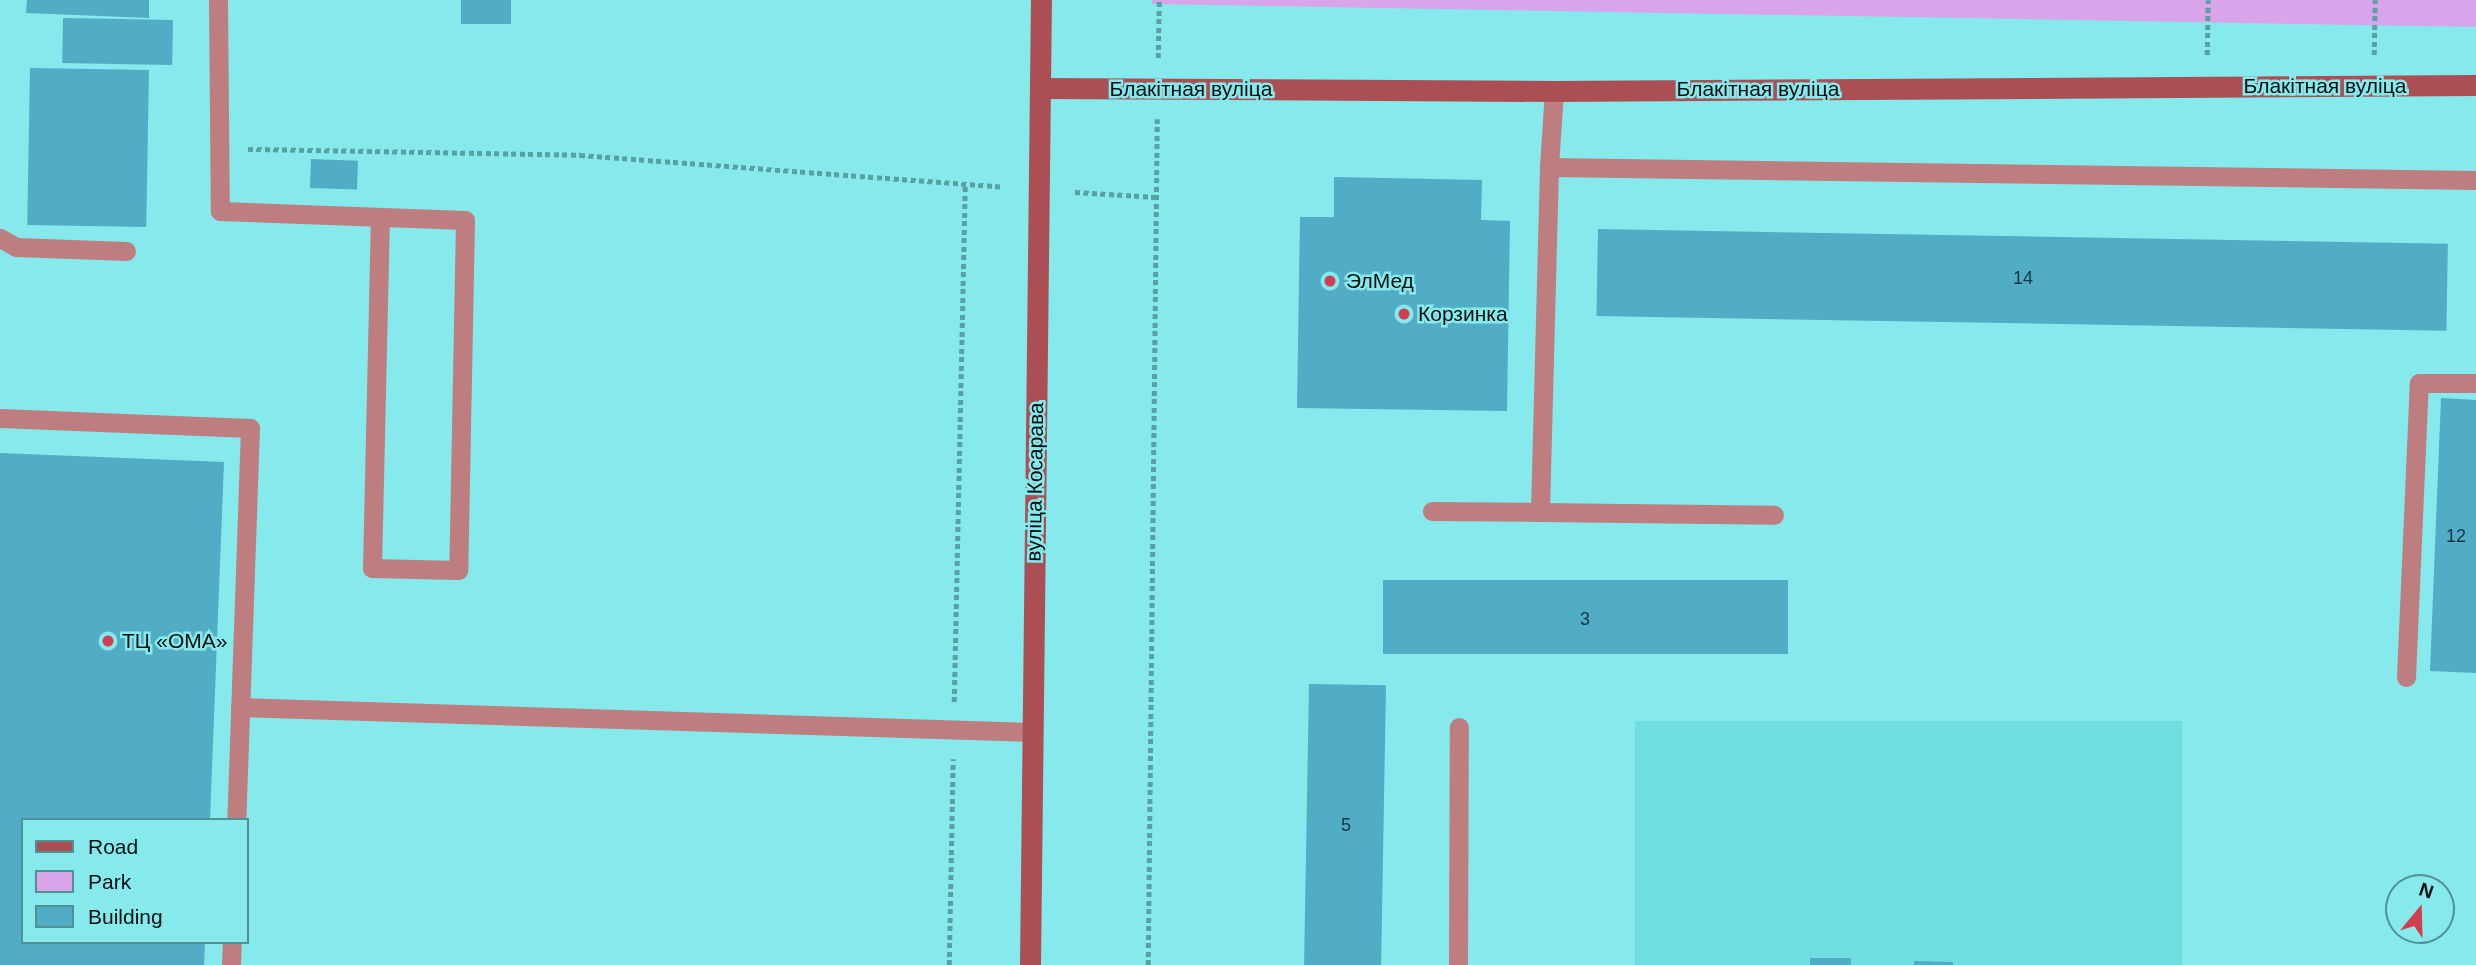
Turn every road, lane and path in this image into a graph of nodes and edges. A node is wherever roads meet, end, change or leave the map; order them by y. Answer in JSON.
{"nodes":[{"id":1,"x":218,"y":0,"type":"edge"},
{"id":2,"x":1041,"y":0,"type":"edge"},
{"id":3,"x":1159,"y":0,"type":"edge"},
{"id":4,"x":2208,"y":0,"type":"edge"},
{"id":5,"x":2375,"y":0,"type":"edge"},
{"id":6,"x":2476,"y":85,"type":"edge"},
{"id":7,"x":2207,"y":86,"type":"junction"},
{"id":8,"x":2374,"y":86,"type":"junction"},
{"id":9,"x":1041,"y":88,"type":"junction"},
{"id":10,"x":1158,"y":89,"type":"junction"},
{"id":11,"x":1554,"y":91,"type":"junction"},
{"id":12,"x":219,"y":148,"type":"junction"},
{"id":13,"x":1549,"y":167,"type":"junction"},
{"id":14,"x":2476,"y":180,"type":"edge"},
{"id":15,"x":965,"y":185,"type":"junction"},
{"id":16,"x":1004,"y":187,"type":"dead end"},
{"id":17,"x":1075,"y":192,"type":"dead end"},
{"id":18,"x":1156,"y":197,"type":"junction"},
{"id":19,"x":380,"y":217,"type":"junction"},
{"id":20,"x":0,"y":238,"type":"edge"},
{"id":21,"x":126,"y":251,"type":"dead end"},
{"id":22,"x":2476,"y":383,"type":"edge"},
{"id":23,"x":0,"y":418,"type":"edge"},
{"id":24,"x":1432,"y":511,"type":"dead end"},
{"id":25,"x":1540,"y":512,"type":"junction"},
{"id":26,"x":1774,"y":515,"type":"dead end"},
{"id":27,"x":2406,"y":677,"type":"dead end"},
{"id":28,"x":240,"y":707,"type":"junction"},
{"id":29,"x":1459,"y":727,"type":"dead end"},
{"id":30,"x":954,"y":730,"type":"junction"},
{"id":31,"x":1031,"y":732,"type":"junction"},
{"id":32,"x":236,"y":818,"type":"edge"},
{"id":33,"x":232,"y":944,"type":"edge"},
{"id":34,"x":231,"y":965,"type":"edge"},
{"id":35,"x":949,"y":965,"type":"edge"},
{"id":36,"x":1030,"y":965,"type":"edge"},
{"id":37,"x":1148,"y":965,"type":"edge"},
{"id":38,"x":1458,"y":965,"type":"edge"}],
"edges":[{"from":1,"to":12,"type":"lane"},
{"from":2,"to":9,"type":"street","name":"вуліца Косарава"},
{"from":3,"to":10,"type":"path"},
{"from":4,"to":7,"type":"path"},
{"from":5,"to":8,"type":"path"},
{"from":6,"to":8,"type":"street","name":"Блакітная вуліца"},
{"from":7,"to":8,"type":"street","name":"Блакітная вуліца"},
{"from":7,"to":11,"type":"street","name":"Блакітная вуліца"},
{"from":9,"to":10,"type":"street","name":"Блакітная вуліца"},
{"from":9,"to":31,"type":"street","name":"вуліца Косарава"},
{"from":10,"to":11,"type":"street","name":"Блакітная вуліца"},
{"from":10,"to":18,"type":"path"},
{"from":11,"to":13,"type":"lane"},
{"from":12,"to":15,"type":"path"},
{"from":12,"to":19,"type":"lane"},
{"from":13,"to":14,"type":"lane"},
{"from":13,"to":25,"type":"lane"},
{"from":15,"to":16,"type":"path"},
{"from":15,"to":30,"type":"path"},
{"from":17,"to":18,"type":"path"},
{"from":18,"to":37,"type":"path"},
{"from":19,"to":19,"type":"lane"},
{"from":20,"to":21,"type":"lane"},
{"from":22,"to":27,"type":"lane"},
{"from":23,"to":28,"type":"lane"},
{"from":24,"to":25,"type":"lane"},
{"from":25,"to":26,"type":"lane"},
{"from":28,"to":30,"type":"lane"},
{"from":28,"to":32,"type":"lane"},
{"from":29,"to":38,"type":"lane"},
{"from":30,"to":31,"type":"lane"},
{"from":30,"to":35,"type":"path"},
{"from":31,"to":36,"type":"street","name":"вуліца Косарава"},
{"from":33,"to":34,"type":"lane"}]}
